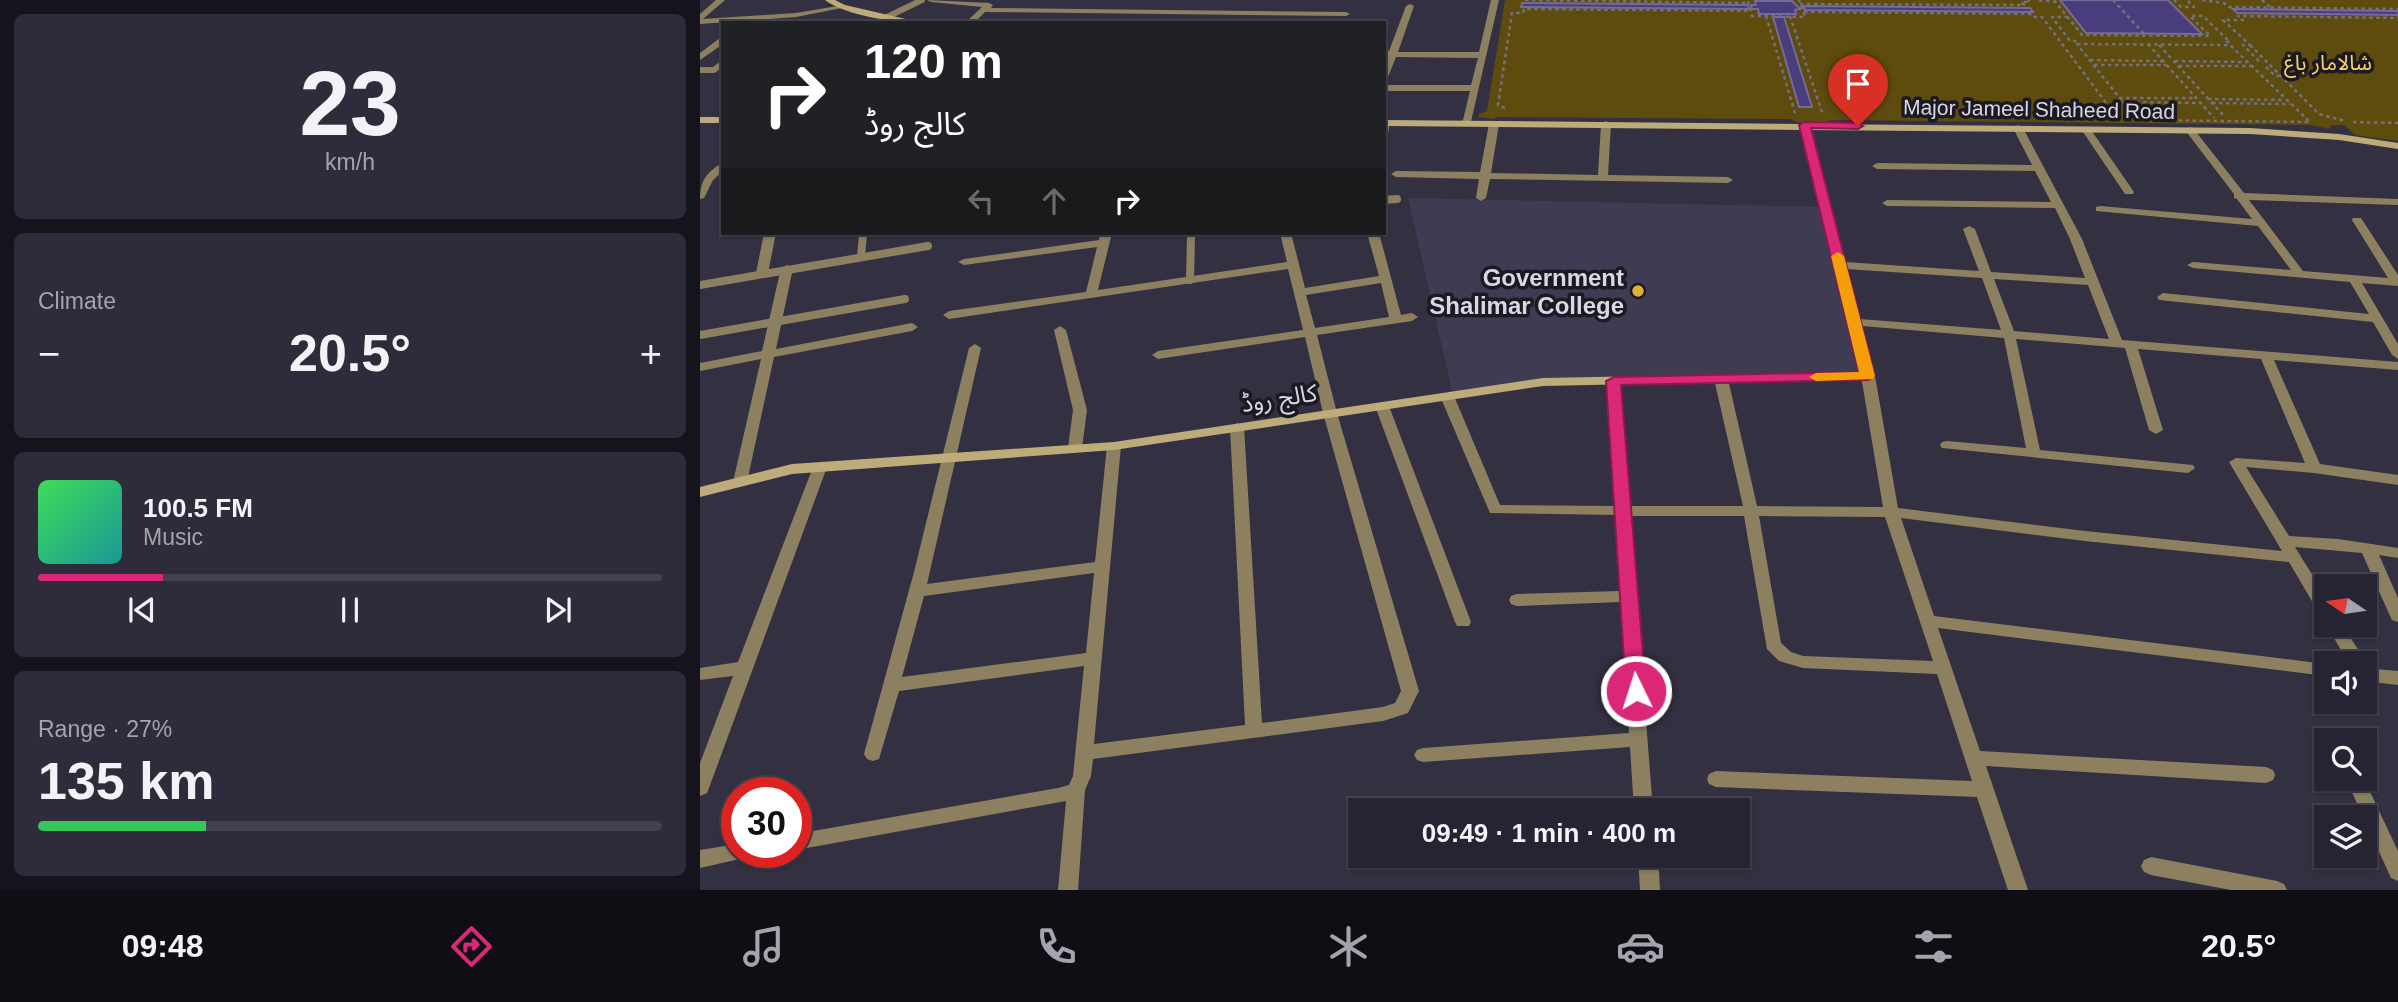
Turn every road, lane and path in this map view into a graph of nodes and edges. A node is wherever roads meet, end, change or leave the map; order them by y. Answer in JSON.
{"nodes":[{"id":1,"x":720,"y":0,"type":"edge"},
{"id":2,"x":829,"y":0,"type":"edge"},
{"id":3,"x":922,"y":0,"type":"edge"},
{"id":4,"x":931,"y":0,"type":"edge"},
{"id":5,"x":1495,"y":0,"type":"edge"},
{"id":6,"x":1525,"y":0,"type":"edge"},
{"id":7,"x":2028,"y":0,"type":"edge"},
{"id":8,"x":2039,"y":0,"type":"edge"},
{"id":9,"x":2113,"y":0,"type":"edge"},
{"id":10,"x":2174,"y":0,"type":"edge"},
{"id":11,"x":2187,"y":0,"type":"edge"},
{"id":12,"x":2202,"y":0,"type":"edge"},
{"id":13,"x":2248,"y":0,"type":"edge"},
{"id":14,"x":2262,"y":0,"type":"edge"},
{"id":15,"x":1748,"y":1,"type":"edge"},
{"id":16,"x":2055,"y":1,"type":"edge"},
{"id":17,"x":1800,"y":2,"type":"edge"},
{"id":18,"x":989,"y":5,"type":"edge"},
{"id":19,"x":1410,"y":6,"type":"dead end"},
{"id":20,"x":2229,"y":7,"type":"junction"},
{"id":21,"x":2257,"y":7,"type":"junction"},
{"id":22,"x":843,"y":8,"type":"junction"},
{"id":23,"x":2270,"y":8,"type":"junction"},
{"id":24,"x":2398,"y":9,"type":"edge"},
{"id":25,"x":1751,"y":11,"type":"junction"},
{"id":26,"x":1804,"y":12,"type":"junction"},
{"id":27,"x":1345,"y":15,"type":"edge"},
{"id":28,"x":1766,"y":16,"type":"junction"},
{"id":29,"x":1790,"y":16,"type":"junction"},
{"id":30,"x":2238,"y":16,"type":"junction"},
{"id":31,"x":887,"y":17,"type":"junction"},
{"id":32,"x":2068,"y":17,"type":"junction"},
{"id":33,"x":2398,"y":18,"type":"edge"},
{"id":34,"x":700,"y":20,"type":"edge"},
{"id":35,"x":748,"y":20,"type":"edge"},
{"id":36,"x":828,"y":21,"type":"edge"},
{"id":37,"x":908,"y":21,"type":"edge"},
{"id":38,"x":971,"y":21,"type":"edge"},
{"id":39,"x":2133,"y":35,"type":"junction"},
{"id":40,"x":2145,"y":36,"type":"junction"},
{"id":41,"x":2156,"y":36,"type":"junction"},
{"id":42,"x":721,"y":41,"type":"edge"},
{"id":43,"x":700,"y":42,"type":"edge"},
{"id":44,"x":721,"y":42,"type":"edge"},
{"id":45,"x":2144,"y":43,"type":"junction"},
{"id":46,"x":2160,"y":43,"type":"junction"},
{"id":47,"x":2249,"y":46,"type":"junction"},
{"id":48,"x":1388,"y":54,"type":"edge"},
{"id":49,"x":1482,"y":55,"type":"junction"},
{"id":50,"x":700,"y":57,"type":"edge"},
{"id":51,"x":2163,"y":61,"type":"junction"},
{"id":52,"x":2174,"y":61,"type":"junction"},
{"id":53,"x":2076,"y":62,"type":"junction"},
{"id":54,"x":2092,"y":62,"type":"junction"},
{"id":55,"x":2253,"y":63,"type":"junction"},
{"id":56,"x":721,"y":65,"type":"edge"},
{"id":57,"x":2167,"y":65,"type":"junction"},
{"id":58,"x":2178,"y":65,"type":"junction"},
{"id":59,"x":2266,"y":67,"type":"dead end"},
{"id":60,"x":700,"y":70,"type":"edge"},
{"id":61,"x":2281,"y":76,"type":"junction"},
{"id":62,"x":1474,"y":88,"type":"junction"},
{"id":63,"x":1386,"y":89,"type":"edge"},
{"id":64,"x":2119,"y":98,"type":"junction"},
{"id":65,"x":2196,"y":99,"type":"junction"},
{"id":66,"x":2208,"y":99,"type":"junction"},
{"id":67,"x":2286,"y":100,"type":"junction"},
{"id":68,"x":2122,"y":102,"type":"junction"},
{"id":69,"x":2200,"y":103,"type":"junction"},
{"id":70,"x":2213,"y":103,"type":"junction"},
{"id":71,"x":2291,"y":104,"type":"junction"},
{"id":72,"x":1509,"y":110,"type":"dead end"},
{"id":73,"x":1824,"y":117,"type":"dead end"},
{"id":74,"x":721,"y":118,"type":"edge"},
{"id":75,"x":700,"y":120,"type":"edge"},
{"id":76,"x":2105,"y":120,"type":"dead end"},
{"id":77,"x":1800,"y":121,"type":"junction"},
{"id":78,"x":2217,"y":121,"type":"junction"},
{"id":79,"x":2229,"y":121,"type":"junction"},
{"id":80,"x":1386,"y":123,"type":"edge"},
{"id":81,"x":2398,"y":123,"type":"edge"},
{"id":82,"x":1467,"y":124,"type":"junction"},
{"id":83,"x":1494,"y":124,"type":"junction"},
{"id":84,"x":1606,"y":124,"type":"junction"},
{"id":85,"x":2018,"y":128,"type":"junction"},
{"id":86,"x":2086,"y":129,"type":"junction"},
{"id":87,"x":2190,"y":130,"type":"junction"},
{"id":88,"x":2398,"y":146,"type":"edge"},
{"id":89,"x":1877,"y":166,"type":"dead end"},
{"id":90,"x":721,"y":167,"type":"edge"},
{"id":91,"x":2038,"y":168,"type":"junction"},
{"id":92,"x":1396,"y":174,"type":"dead end"},
{"id":93,"x":1485,"y":176,"type":"junction"},
{"id":94,"x":705,"y":178,"type":"edge"},
{"id":95,"x":1603,"y":178,"type":"junction"},
{"id":96,"x":1728,"y":180,"type":"dead end"},
{"id":97,"x":2129,"y":192,"type":"dead end"},
{"id":98,"x":2238,"y":195,"type":"junction"},
{"id":99,"x":700,"y":196,"type":"edge"},
{"id":100,"x":1481,"y":198,"type":"dead end"},
{"id":101,"x":1397,"y":199,"type":"dead end"},
{"id":102,"x":1386,"y":200,"type":"edge"},
{"id":103,"x":2398,"y":202,"type":"edge"},
{"id":104,"x":1887,"y":203,"type":"dead end"},
{"id":105,"x":2057,"y":205,"type":"junction"},
{"id":106,"x":2100,"y":209,"type":"dead end"},
{"id":107,"x":2357,"y":220,"type":"dead end"},
{"id":108,"x":2260,"y":223,"type":"junction"},
{"id":109,"x":1969,"y":229,"type":"dead end"},
{"id":110,"x":769,"y":235,"type":"edge"},
{"id":111,"x":863,"y":235,"type":"edge"},
{"id":112,"x":1286,"y":235,"type":"edge"},
{"id":113,"x":1374,"y":235,"type":"edge"},
{"id":114,"x":1191,"y":236,"type":"dead end"},
{"id":115,"x":1105,"y":238,"type":"edge"},
{"id":116,"x":928,"y":246,"type":"dead end"},
{"id":117,"x":861,"y":257,"type":"junction"},
{"id":118,"x":964,"y":262,"type":"dead end"},
{"id":119,"x":1293,"y":265,"type":"junction"},
{"id":120,"x":1840,"y":265,"type":"junction"},
{"id":121,"x":2193,"y":265,"type":"dead end"},
{"id":122,"x":787,"y":268,"type":"junction"},
{"id":123,"x":762,"y":273,"type":"junction"},
{"id":124,"x":2300,"y":274,"type":"junction"},
{"id":125,"x":1987,"y":275,"type":"junction"},
{"id":126,"x":2354,"y":278,"type":"junction"},
{"id":127,"x":1385,"y":279,"type":"junction"},
{"id":128,"x":1190,"y":280,"type":"junction"},
{"id":129,"x":2094,"y":282,"type":"junction"},
{"id":130,"x":2398,"y":282,"type":"edge"},
{"id":131,"x":700,"y":285,"type":"edge"},
{"id":132,"x":1300,"y":292,"type":"junction"},
{"id":133,"x":1091,"y":294,"type":"junction"},
{"id":134,"x":2162,"y":297,"type":"dead end"},
{"id":135,"x":905,"y":299,"type":"dead end"},
{"id":136,"x":950,"y":315,"type":"dead end"},
{"id":137,"x":1412,"y":317,"type":"dead end"},
{"id":138,"x":1396,"y":319,"type":"junction"},
{"id":139,"x":2378,"y":319,"type":"junction"},
{"id":140,"x":775,"y":322,"type":"junction"},
{"id":141,"x":1854,"y":322,"type":"junction"},
{"id":142,"x":912,"y":327,"type":"dead end"},
{"id":143,"x":1060,"y":330,"type":"dead end"},
{"id":144,"x":1310,"y":332,"type":"junction"},
{"id":145,"x":2009,"y":334,"type":"junction"},
{"id":146,"x":700,"y":335,"type":"edge"},
{"id":147,"x":2123,"y":344,"type":"junction"},
{"id":148,"x":975,"y":348,"type":"dead end"},
{"id":149,"x":769,"y":354,"type":"junction"},
{"id":150,"x":1158,"y":355,"type":"dead end"},
{"id":151,"x":2266,"y":355,"type":"junction"},
{"id":152,"x":2398,"y":355,"type":"edge"},
{"id":153,"x":2398,"y":366,"type":"edge"},
{"id":154,"x":700,"y":367,"type":"edge"},
{"id":155,"x":1868,"y":376,"type":"junction"},
{"id":156,"x":1721,"y":379,"type":"junction"},
{"id":157,"x":1614,"y":381,"type":"junction"},
{"id":158,"x":1447,"y":396,"type":"junction"},
{"id":159,"x":1382,"y":406,"type":"junction"},
{"id":160,"x":1330,"y":414,"type":"junction"},
{"id":161,"x":1237,"y":427,"type":"junction"},
{"id":162,"x":2157,"y":430,"type":"dead end"},
{"id":163,"x":1947,"y":445,"type":"dead end"},
{"id":164,"x":1114,"y":446,"type":"junction"},
{"id":165,"x":1075,"y":448,"type":"junction"},
{"id":166,"x":2034,"y":453,"type":"junction"},
{"id":167,"x":949,"y":458,"type":"junction"},
{"id":168,"x":820,"y":467,"type":"junction"},
{"id":169,"x":2188,"y":468,"type":"dead end"},
{"id":170,"x":2314,"y":468,"type":"junction"},
{"id":171,"x":2398,"y":480,"type":"edge"},
{"id":172,"x":740,"y":482,"type":"junction"},
{"id":173,"x":700,"y":492,"type":"edge"},
{"id":174,"x":1623,"y":510,"type":"junction"},
{"id":175,"x":1751,"y":511,"type":"junction"},
{"id":176,"x":1891,"y":512,"type":"junction"},
{"id":177,"x":2282,"y":541,"type":"junction"},
{"id":178,"x":2368,"y":549,"type":"junction"},
{"id":179,"x":2398,"y":553,"type":"edge"},
{"id":180,"x":2292,"y":558,"type":"junction"},
{"id":181,"x":1102,"y":566,"type":"junction"},
{"id":182,"x":917,"y":591,"type":"junction"},
{"id":183,"x":2314,"y":592,"type":"edge"},
{"id":184,"x":1629,"y":596,"type":"junction"},
{"id":185,"x":1517,"y":600,"type":"dead end"},
{"id":186,"x":2398,"y":616,"type":"edge"},
{"id":187,"x":1926,"y":621,"type":"junction"},
{"id":188,"x":1463,"y":622,"type":"dead end"},
{"id":189,"x":1094,"y":658,"type":"junction"},
{"id":190,"x":745,"y":668,"type":"junction"},
{"id":191,"x":1942,"y":668,"type":"junction"},
{"id":192,"x":2314,"y":669,"type":"edge"},
{"id":193,"x":700,"y":674,"type":"edge"},
{"id":194,"x":2377,"y":674,"type":"edge"},
{"id":195,"x":2398,"y":678,"type":"edge"},
{"id":196,"x":892,"y":685,"type":"junction"},
{"id":197,"x":1254,"y":731,"type":"junction"},
{"id":198,"x":1639,"y":739,"type":"junction"},
{"id":199,"x":1085,"y":753,"type":"junction"},
{"id":200,"x":873,"y":754,"type":"dead end"},
{"id":201,"x":1423,"y":755,"type":"dead end"},
{"id":202,"x":1972,"y":758,"type":"junction"},
{"id":203,"x":704,"y":769,"type":"edge"},
{"id":204,"x":2266,"y":775,"type":"dead end"},
{"id":205,"x":1716,"y":779,"type":"dead end"},
{"id":206,"x":700,"y":788,"type":"edge"},
{"id":207,"x":1983,"y":789,"type":"junction"},
{"id":208,"x":1076,"y":790,"type":"junction"},
{"id":209,"x":2360,"y":791,"type":"edge"},
{"id":210,"x":1643,"y":798,"type":"edge"},
{"id":211,"x":812,"y":839,"type":"edge"},
{"id":212,"x":721,"y":855,"type":"edge"},
{"id":213,"x":700,"y":859,"type":"edge"},
{"id":214,"x":2151,"y":866,"type":"dead end"},
{"id":215,"x":1649,"y":868,"type":"edge"},
{"id":216,"x":2398,"y":872,"type":"edge"},
{"id":217,"x":1068,"y":890,"type":"edge"},
{"id":218,"x":1650,"y":890,"type":"edge"},
{"id":219,"x":2018,"y":890,"type":"edge"},
{"id":220,"x":2277,"y":890,"type":"edge"}],
"edges":[{"from":1,"to":34,"type":"street"},
{"from":2,"to":22,"type":"street"},
{"from":3,"to":31,"type":"lane"},
{"from":4,"to":18,"type":"street"},
{"from":5,"to":49,"type":"street"},
{"from":6,"to":15,"type":"path"},
{"from":7,"to":17,"type":"path"},
{"from":8,"to":16,"type":"path"},
{"from":9,"to":40,"type":"path"},
{"from":10,"to":11,"type":"path"},
{"from":12,"to":20,"type":"path"},
{"from":13,"to":21,"type":"path"},
{"from":14,"to":23,"type":"path"},
{"from":15,"to":25,"type":"path"},
{"from":16,"to":32,"type":"path"},
{"from":17,"to":26,"type":"path"},
{"from":18,"to":27,"type":"street"},
{"from":18,"to":38,"type":"street"},
{"from":19,"to":48,"type":"street"},
{"from":20,"to":21,"type":"path"},
{"from":20,"to":30,"type":"path"},
{"from":21,"to":23,"type":"path"},
{"from":22,"to":31,"type":"street"},
{"from":22,"to":35,"type":"street"},
{"from":22,"to":36,"type":"street"},
{"from":23,"to":24,"type":"path"},
{"from":25,"to":28,"type":"path"},
{"from":25,"to":72,"type":"path"},
{"from":26,"to":29,"type":"path"},
{"from":26,"to":53,"type":"path"},
{"from":28,"to":29,"type":"path"},
{"from":28,"to":77,"type":"path"},
{"from":29,"to":73,"type":"path"},
{"from":30,"to":33,"type":"path"},
{"from":30,"to":47,"type":"path"},
{"from":31,"to":37,"type":"street"},
{"from":32,"to":39,"type":"path"},
{"from":32,"to":45,"type":"path"},
{"from":34,"to":35,"type":"street"},
{"from":39,"to":40,"type":"path"},
{"from":39,"to":45,"type":"path"},
{"from":40,"to":41,"type":"path"},
{"from":41,"to":46,"type":"path"},
{"from":41,"to":46,"type":"path"},
{"from":42,"to":43,"type":"street"},
{"from":44,"to":50,"type":"street"},
{"from":45,"to":46,"type":"path"},
{"from":45,"to":51,"type":"path"},
{"from":45,"to":54,"type":"path"},
{"from":46,"to":52,"type":"path"},
{"from":46,"to":55,"type":"path"},
{"from":47,"to":55,"type":"path"},
{"from":47,"to":61,"type":"path"},
{"from":48,"to":49,"type":"street"},
{"from":49,"to":62,"type":"street"},
{"from":51,"to":54,"type":"path"},
{"from":51,"to":57,"type":"path"},
{"from":52,"to":55,"type":"path"},
{"from":52,"to":58,"type":"path"},
{"from":53,"to":54,"type":"path"},
{"from":53,"to":76,"type":"path"},
{"from":54,"to":57,"type":"path"},
{"from":54,"to":64,"type":"path"},
{"from":55,"to":58,"type":"path"},
{"from":55,"to":67,"type":"path"},
{"from":56,"to":60,"type":"lane"},
{"from":57,"to":65,"type":"path"},
{"from":58,"to":66,"type":"path"},
{"from":59,"to":61,"type":"path"},
{"from":61,"to":81,"type":"path"},
{"from":62,"to":63,"type":"street"},
{"from":62,"to":82,"type":"street"},
{"from":64,"to":65,"type":"path"},
{"from":64,"to":68,"type":"path"},
{"from":65,"to":69,"type":"path"},
{"from":66,"to":67,"type":"path"},
{"from":66,"to":70,"type":"path"},
{"from":67,"to":71,"type":"path"},
{"from":68,"to":69,"type":"path"},
{"from":68,"to":78,"type":"path"},
{"from":69,"to":78,"type":"path"},
{"from":70,"to":71,"type":"path"},
{"from":70,"to":79,"type":"path"},
{"from":71,"to":79,"type":"path"},
{"from":74,"to":75,"type":"street"},
{"from":77,"to":84,"type":"street","name":"Major Jameel Shaheed Road"},
{"from":77,"to":85,"type":"street","name":"Major Jameel Shaheed Road"},
{"from":77,"to":120,"type":"street"},
{"from":78,"to":79,"type":"path"},
{"from":80,"to":82,"type":"street","name":"Major Jameel Shaheed Road"},
{"from":82,"to":83,"type":"street","name":"Major Jameel Shaheed Road"},
{"from":83,"to":84,"type":"street","name":"Major Jameel Shaheed Road"},
{"from":83,"to":93,"type":"street"},
{"from":84,"to":95,"type":"street"},
{"from":85,"to":86,"type":"street","name":"Major Jameel Shaheed Road"},
{"from":85,"to":91,"type":"street"},
{"from":86,"to":87,"type":"street","name":"Major Jameel Shaheed Road"},
{"from":86,"to":97,"type":"street"},
{"from":87,"to":88,"type":"street","name":"Major Jameel Shaheed Road"},
{"from":87,"to":98,"type":"street"},
{"from":89,"to":91,"type":"street"},
{"from":90,"to":94,"type":"street"},
{"from":91,"to":105,"type":"street"},
{"from":92,"to":93,"type":"street"},
{"from":93,"to":95,"type":"street"},
{"from":93,"to":100,"type":"street"},
{"from":94,"to":99,"type":"street"},
{"from":95,"to":96,"type":"street"},
{"from":98,"to":103,"type":"street"},
{"from":98,"to":108,"type":"street"},
{"from":101,"to":102,"type":"lane"},
{"from":104,"to":105,"type":"street"},
{"from":105,"to":129,"type":"street"},
{"from":106,"to":108,"type":"street"},
{"from":107,"to":130,"type":"street"},
{"from":108,"to":124,"type":"street"},
{"from":109,"to":125,"type":"street"},
{"from":110,"to":123,"type":"street"},
{"from":111,"to":117,"type":"lane"},
{"from":112,"to":119,"type":"street"},
{"from":113,"to":127,"type":"street"},
{"from":114,"to":128,"type":"lane"},
{"from":115,"to":118,"type":"street"},
{"from":115,"to":133,"type":"street"},
{"from":116,"to":117,"type":"lane"},
{"from":117,"to":122,"type":"lane"},
{"from":119,"to":128,"type":"street"},
{"from":119,"to":132,"type":"street"},
{"from":120,"to":125,"type":"street"},
{"from":120,"to":141,"type":"street"},
{"from":121,"to":124,"type":"street"},
{"from":122,"to":123,"type":"lane"},
{"from":122,"to":140,"type":"street"},
{"from":123,"to":131,"type":"lane"},
{"from":124,"to":126,"type":"street"},
{"from":125,"to":129,"type":"street"},
{"from":125,"to":145,"type":"street"},
{"from":126,"to":130,"type":"street"},
{"from":126,"to":139,"type":"street"},
{"from":127,"to":132,"type":"street"},
{"from":127,"to":138,"type":"street"},
{"from":128,"to":133,"type":"street"},
{"from":129,"to":147,"type":"street"},
{"from":132,"to":144,"type":"street"},
{"from":133,"to":136,"type":"street"},
{"from":134,"to":139,"type":"street"},
{"from":135,"to":140,"type":"lane"},
{"from":137,"to":138,"type":"street"},
{"from":138,"to":144,"type":"street"},
{"from":139,"to":152,"type":"street"},
{"from":140,"to":146,"type":"lane"},
{"from":140,"to":149,"type":"street"},
{"from":141,"to":145,"type":"street"},
{"from":141,"to":155,"type":"street"},
{"from":142,"to":149,"type":"street"},
{"from":143,"to":165,"type":"street"},
{"from":144,"to":150,"type":"street"},
{"from":144,"to":160,"type":"street"},
{"from":145,"to":147,"type":"street"},
{"from":145,"to":166,"type":"street"},
{"from":147,"to":151,"type":"street"},
{"from":147,"to":162,"type":"street"},
{"from":148,"to":167,"type":"street"},
{"from":149,"to":154,"type":"street"},
{"from":149,"to":172,"type":"street"},
{"from":151,"to":153,"type":"street"},
{"from":151,"to":170,"type":"street"},
{"from":155,"to":156,"type":"street","name":"کالج روڈ"},
{"from":155,"to":176,"type":"street"},
{"from":156,"to":157,"type":"street","name":"کالج روڈ"},
{"from":156,"to":175,"type":"street"},
{"from":157,"to":158,"type":"street","name":"کالج روڈ"},
{"from":157,"to":174,"type":"street"},
{"from":158,"to":159,"type":"street","name":"کالج روڈ"},
{"from":158,"to":174,"type":"street"},
{"from":159,"to":160,"type":"street","name":"کالج روڈ"},
{"from":159,"to":188,"type":"street"},
{"from":160,"to":161,"type":"street","name":"کالج روڈ"},
{"from":160,"to":197,"type":"street"},
{"from":161,"to":164,"type":"street","name":"کالج روڈ"},
{"from":161,"to":197,"type":"street"},
{"from":163,"to":166,"type":"street"},
{"from":164,"to":165,"type":"street","name":"کالج روڈ"},
{"from":164,"to":181,"type":"street"},
{"from":165,"to":167,"type":"street","name":"کالج روڈ"},
{"from":166,"to":169,"type":"street"},
{"from":167,"to":168,"type":"street","name":"کالج روڈ"},
{"from":167,"to":182,"type":"street"},
{"from":168,"to":172,"type":"street","name":"کالج روڈ"},
{"from":168,"to":190,"type":"street"},
{"from":170,"to":171,"type":"street"},
{"from":170,"to":177,"type":"street"},
{"from":172,"to":173,"type":"street","name":"کالج روڈ"},
{"from":174,"to":175,"type":"street"},
{"from":174,"to":184,"type":"street"},
{"from":175,"to":176,"type":"street"},
{"from":175,"to":191,"type":"street"},
{"from":176,"to":180,"type":"street"},
{"from":176,"to":187,"type":"street"},
{"from":177,"to":178,"type":"street"},
{"from":177,"to":180,"type":"street"},
{"from":178,"to":179,"type":"street"},
{"from":178,"to":186,"type":"street"},
{"from":180,"to":183,"type":"street"},
{"from":181,"to":182,"type":"street"},
{"from":181,"to":189,"type":"street"},
{"from":182,"to":196,"type":"street"},
{"from":184,"to":185,"type":"street"},
{"from":184,"to":198,"type":"street"},
{"from":187,"to":191,"type":"street"},
{"from":187,"to":192,"type":"street"},
{"from":189,"to":196,"type":"street"},
{"from":189,"to":199,"type":"street"},
{"from":190,"to":193,"type":"street"},
{"from":190,"to":203,"type":"street"},
{"from":191,"to":202,"type":"street"},
{"from":194,"to":195,"type":"street"},
{"from":196,"to":200,"type":"street"},
{"from":197,"to":199,"type":"street"},
{"from":198,"to":201,"type":"street"},
{"from":198,"to":210,"type":"street"},
{"from":199,"to":208,"type":"street"},
{"from":202,"to":204,"type":"street"},
{"from":202,"to":207,"type":"street"},
{"from":203,"to":206,"type":"street"},
{"from":205,"to":207,"type":"street"},
{"from":207,"to":219,"type":"street"},
{"from":208,"to":211,"type":"street"},
{"from":208,"to":217,"type":"street"},
{"from":209,"to":216,"type":"street"},
{"from":212,"to":213,"type":"street"},
{"from":214,"to":220,"type":"street"},
{"from":215,"to":218,"type":"street"}]}
